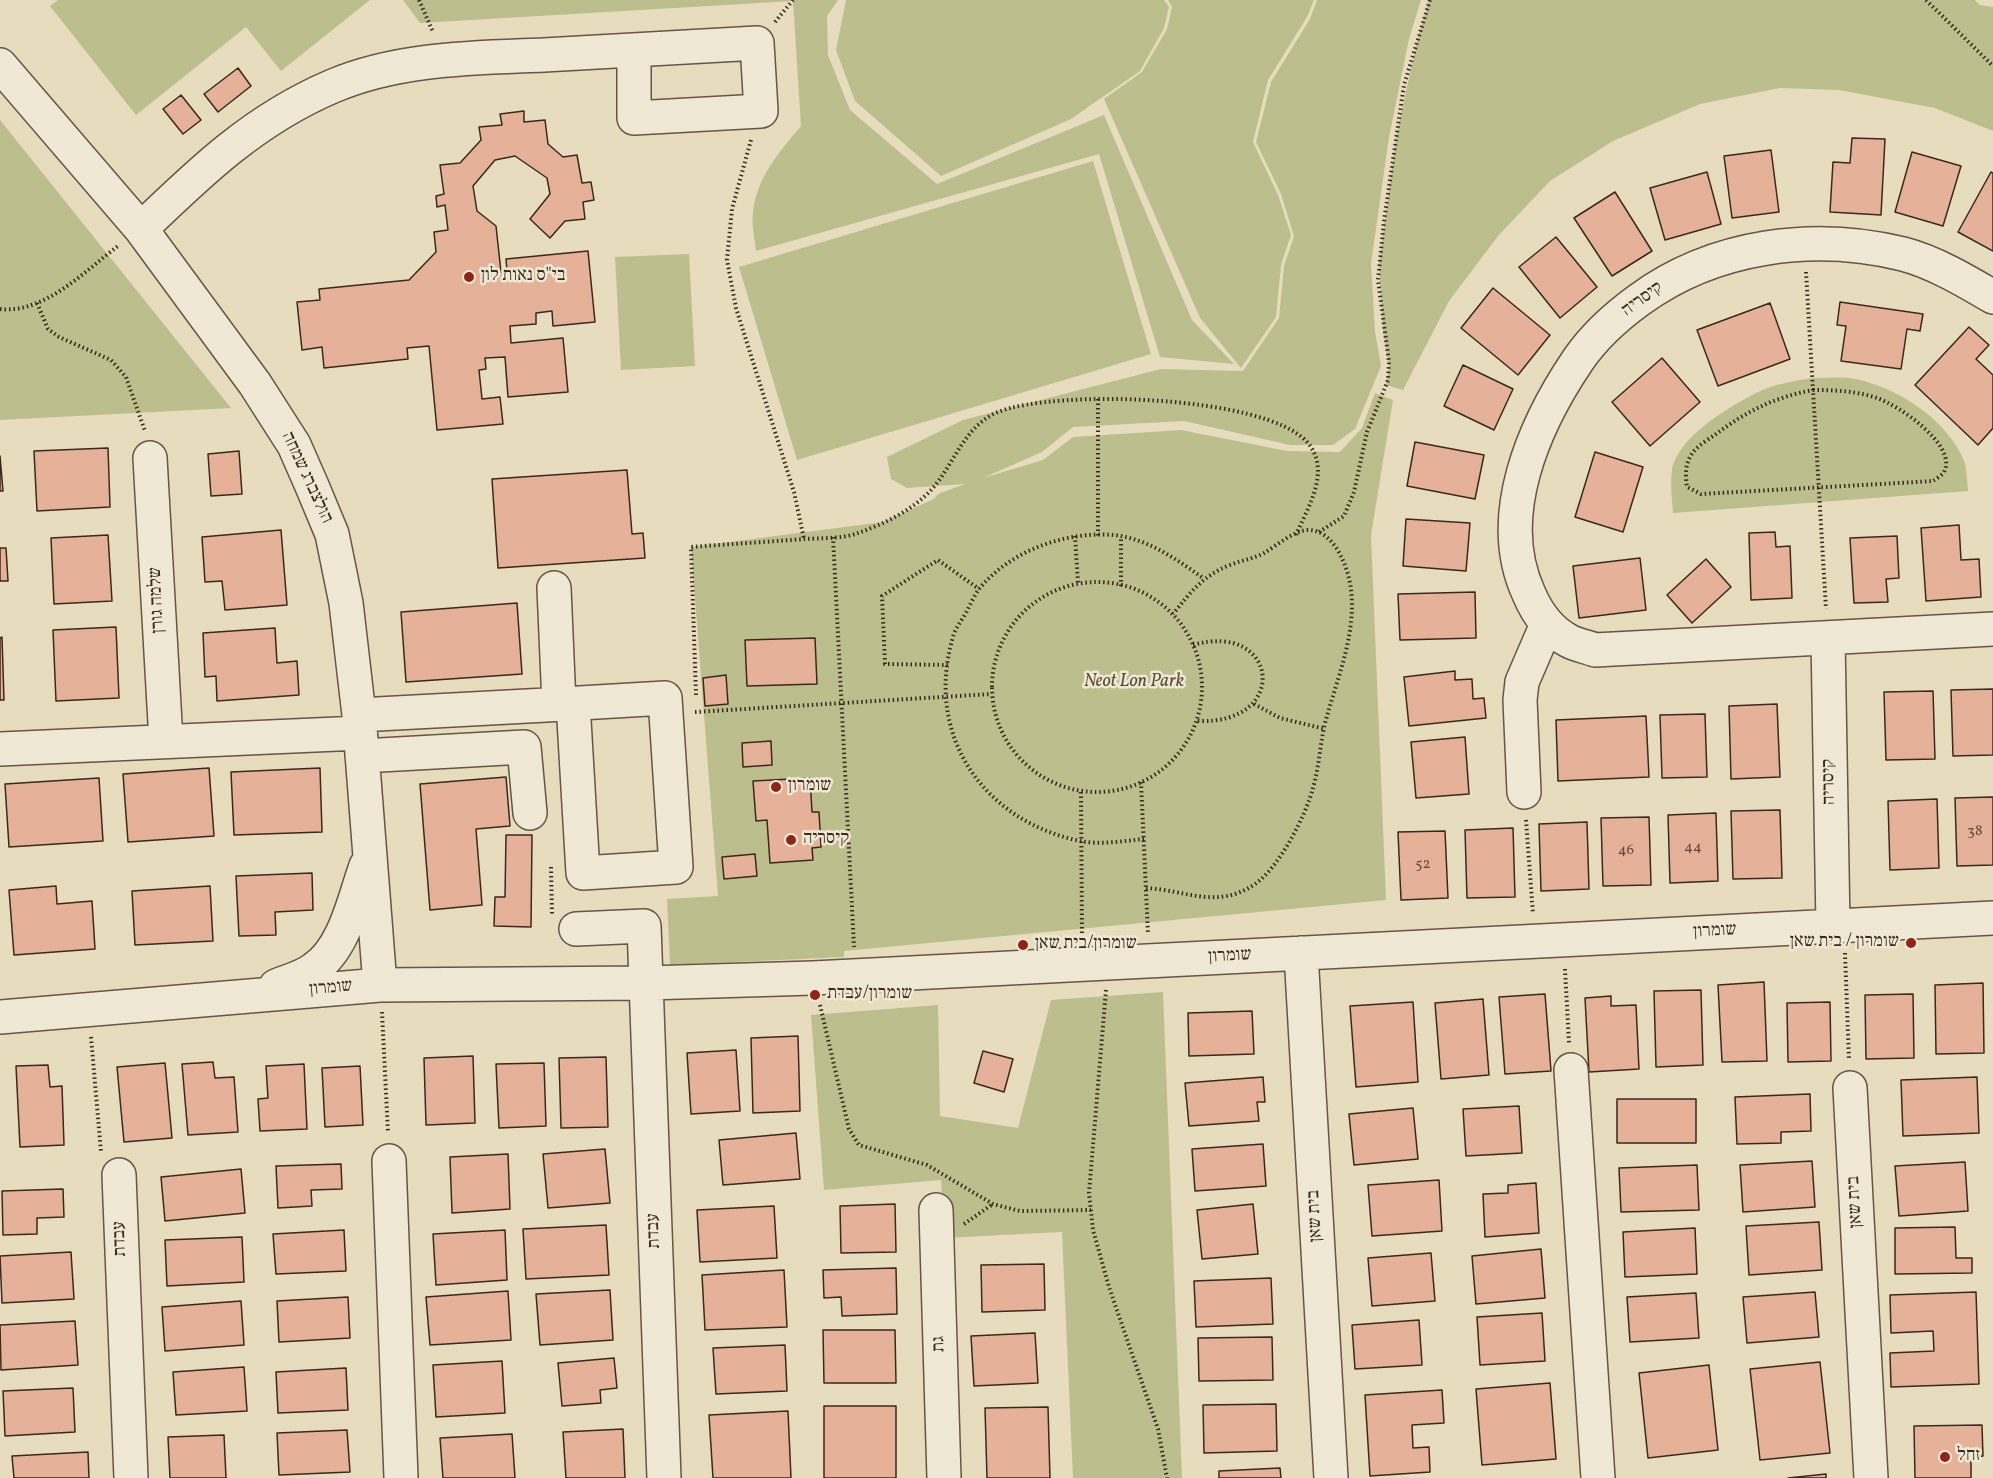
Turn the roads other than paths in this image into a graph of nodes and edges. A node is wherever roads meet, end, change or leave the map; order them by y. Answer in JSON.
{"nodes":[{"id":1,"x":634,"y":50,"type":"junction"},
{"id":2,"x":0,"y":65,"type":"edge"},
{"id":3,"x":141,"y":229,"type":"junction"},
{"id":4,"x":1993,"y":297,"type":"edge"},
{"id":5,"x":150,"y":458,"type":"road end"},
{"id":6,"x":554,"y":588,"type":"dead end"},
{"id":7,"x":1547,"y":624,"type":"junction"},
{"id":8,"x":1993,"y":629,"type":"edge"},
{"id":9,"x":1828,"y":638,"type":"junction"},
{"id":10,"x":566,"y":703,"type":"junction"},
{"id":11,"x":361,"y":735,"type":"junction"},
{"id":12,"x":166,"y":741,"type":"junction"},
{"id":13,"x":0,"y":749,"type":"edge"},
{"id":14,"x":1524,"y":792,"type":"road end"},
{"id":15,"x":530,"y":813,"type":"dead end"},
{"id":16,"x":369,"y":856,"type":"junction"},
{"id":17,"x":1993,"y":918,"type":"edge"},
{"id":18,"x":1839,"y":926,"type":"junction"},
{"id":19,"x":576,"y":929,"type":"dead end"},
{"id":20,"x":1301,"y":953,"type":"junction"},
{"id":21,"x":647,"y":983,"type":"junction"},
{"id":22,"x":380,"y":985,"type":"junction"},
{"id":23,"x":256,"y":996,"type":"junction"},
{"id":24,"x":0,"y":1017,"type":"edge"},
{"id":25,"x":1571,"y":1070,"type":"road end"},
{"id":26,"x":1850,"y":1088,"type":"road end"},
{"id":27,"x":389,"y":1161,"type":"road end"},
{"id":28,"x":119,"y":1175,"type":"road end"},
{"id":29,"x":936,"y":1209,"type":"dead end"},
{"id":30,"x":131,"y":1478,"type":"edge"},
{"id":31,"x":401,"y":1478,"type":"edge"},
{"id":32,"x":664,"y":1478,"type":"edge"},
{"id":33,"x":944,"y":1478,"type":"edge"},
{"id":34,"x":1331,"y":1478,"type":"edge"},
{"id":35,"x":1598,"y":1478,"type":"edge"},
{"id":36,"x":1871,"y":1478,"type":"edge"}],
"edges":[{"from":1,"to":1,"type":"street"},
{"from":1,"to":3,"type":"street"},
{"from":2,"to":3,"type":"street","name":"הולצברג שמחה"},
{"from":3,"to":11,"type":"street","name":"הולצברג שמחה"},
{"from":4,"to":7,"type":"street","name":"קיסריה"},
{"from":5,"to":12,"type":"street","name":"שלמה גורן"},
{"from":6,"to":10,"type":"street"},
{"from":7,"to":9,"type":"street","name":"קיסריה"},
{"from":7,"to":14,"type":"street"},
{"from":8,"to":9,"type":"street","name":"קיסריה"},
{"from":9,"to":18,"type":"street","name":"קיסריה"},
{"from":10,"to":10,"type":"street"},
{"from":10,"to":11,"type":"street"},
{"from":11,"to":12,"type":"street"},
{"from":11,"to":15,"type":"street"},
{"from":11,"to":16,"type":"street","name":"הולצברג שמחה"},
{"from":12,"to":13,"type":"street"},
{"from":16,"to":22,"type":"street","name":"הולצברג שמחה"},
{"from":16,"to":23,"type":"street"},
{"from":17,"to":18,"type":"street","name":"שומרון"},
{"from":18,"to":20,"type":"street","name":"שומרון"},
{"from":19,"to":21,"type":"street","name":"עבדת"},
{"from":20,"to":21,"type":"street","name":"שומרון"},
{"from":20,"to":34,"type":"street","name":"בית שאן"},
{"from":21,"to":22,"type":"street","name":"שומרון"},
{"from":21,"to":32,"type":"street","name":"עבדת"},
{"from":22,"to":23,"type":"street","name":"שומרון"},
{"from":23,"to":24,"type":"street","name":"שומרון"},
{"from":25,"to":35,"type":"street"},
{"from":26,"to":36,"type":"street","name":"בית שאן"},
{"from":27,"to":31,"type":"street"},
{"from":28,"to":30,"type":"street","name":"עבדת"},
{"from":29,"to":33,"type":"street","name":"גת"}]}
